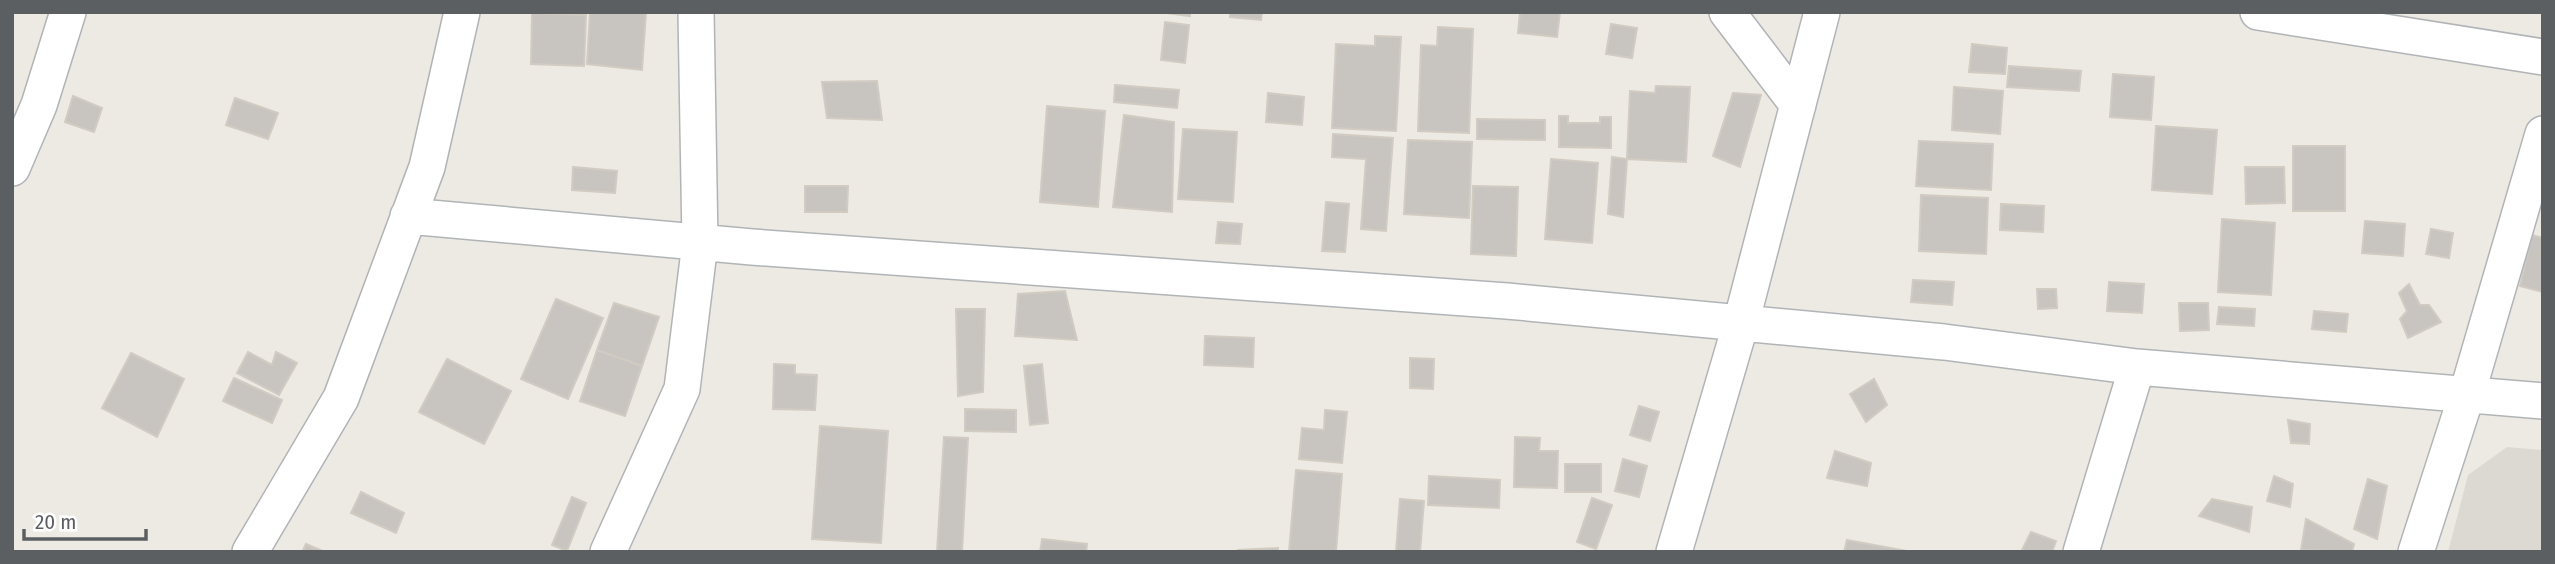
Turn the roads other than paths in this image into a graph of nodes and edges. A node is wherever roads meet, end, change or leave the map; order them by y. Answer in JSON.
{"nodes":[{"id":1,"x":68,"y":12,"type":"edge"},
{"id":2,"x":462,"y":12,"type":"edge"},
{"id":3,"x":696,"y":12,"type":"edge"},
{"id":4,"x":1727,"y":12,"type":"edge"},
{"id":5,"x":1822,"y":12,"type":"edge"},
{"id":6,"x":2258,"y":12,"type":"edge"},
{"id":7,"x":2543,"y":57,"type":"edge"},
{"id":8,"x":1798,"y":105,"type":"junction"},
{"id":9,"x":2543,"y":134,"type":"edge"},
{"id":10,"x":12,"y":168,"type":"edge"},
{"id":11,"x":408,"y":216,"type":"junction"},
{"id":12,"x":700,"y":243,"type":"junction"},
{"id":13,"x":1741,"y":323,"type":"junction"},
{"id":14,"x":2137,"y":367,"type":"junction"},
{"id":15,"x":2467,"y":394,"type":"junction"},
{"id":16,"x":2543,"y":401,"type":"edge"},
{"id":17,"x":250,"y":552,"type":"edge"},
{"id":18,"x":608,"y":552,"type":"edge"},
{"id":19,"x":1674,"y":552,"type":"edge"},
{"id":20,"x":2081,"y":552,"type":"edge"},
{"id":21,"x":2416,"y":552,"type":"edge"}],
"edges":[{"from":1,"to":10,"type":"street"},
{"from":2,"to":11,"type":"street"},
{"from":3,"to":12,"type":"street"},
{"from":4,"to":8,"type":"street"},
{"from":5,"to":8,"type":"street"},
{"from":6,"to":7,"type":"street"},
{"from":8,"to":13,"type":"street"},
{"from":9,"to":15,"type":"street"},
{"from":11,"to":12,"type":"street"},
{"from":11,"to":17,"type":"street"},
{"from":12,"to":13,"type":"street"},
{"from":12,"to":18,"type":"street"},
{"from":13,"to":14,"type":"street"},
{"from":13,"to":19,"type":"street"},
{"from":14,"to":15,"type":"street"},
{"from":14,"to":20,"type":"street"},
{"from":15,"to":16,"type":"street"},
{"from":15,"to":21,"type":"street"}]}
